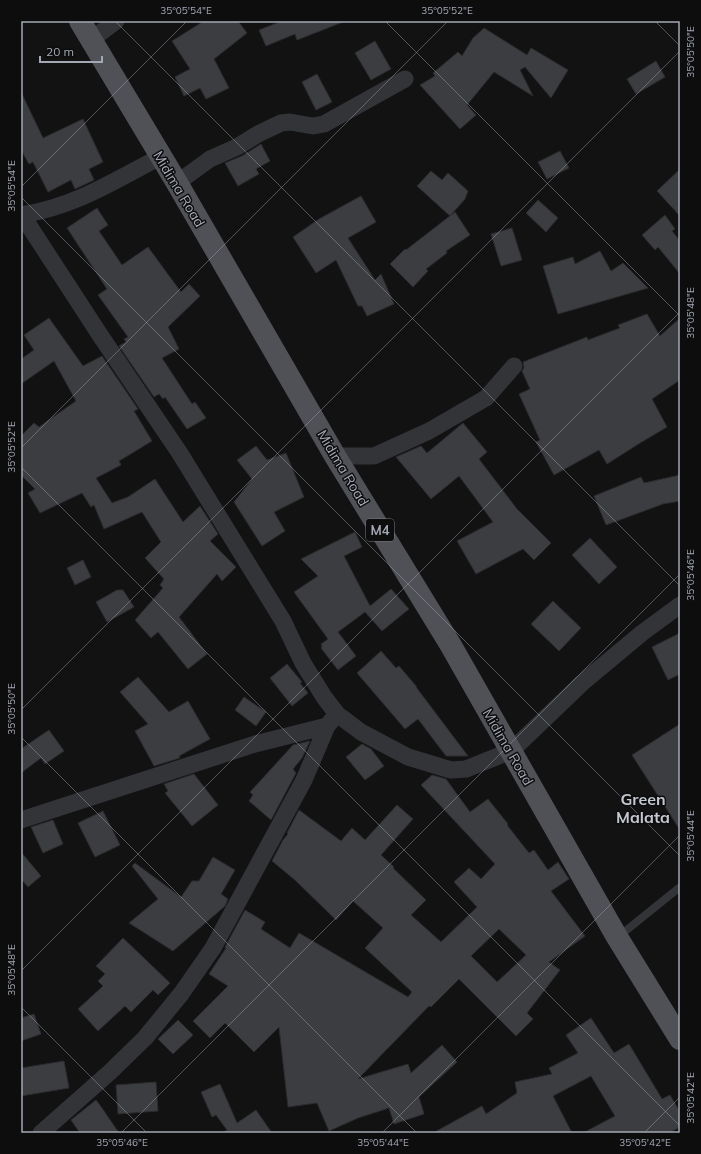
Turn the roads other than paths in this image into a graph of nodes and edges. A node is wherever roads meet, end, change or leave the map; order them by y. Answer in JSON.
{"nodes":[{"id":1,"x":80,"y":21,"type":"edge"},
{"id":2,"x":116,"y":21,"type":"edge"},
{"id":3,"x":91,"y":40,"type":"junction"},
{"id":4,"x":405,"y":79,"type":"dead end"},
{"id":5,"x":160,"y":157,"type":"junction"},
{"id":6,"x":177,"y":183,"type":"junction"},
{"id":7,"x":22,"y":215,"type":"edge"},
{"id":8,"x":514,"y":366,"type":"dead end"},
{"id":9,"x":335,"y":456,"type":"junction"},
{"id":10,"x":680,"y":605,"type":"edge"},
{"id":11,"x":332,"y":720,"type":"junction"},
{"id":12,"x":511,"y":752,"type":"junction"},
{"id":13,"x":21,"y":820,"type":"edge"},
{"id":14,"x":680,"y":887,"type":"edge"},
{"id":15,"x":617,"y":938,"type":"junction"},
{"id":16,"x":680,"y":1039,"type":"edge"},
{"id":17,"x":41,"y":1133,"type":"edge"}],
"edges":[{"from":1,"to":3,"type":"main road","name":"Midima Road","number":"M4"},
{"from":2,"to":3,"type":"street"},
{"from":3,"to":5,"type":"main road","name":"Midima Road","number":"M4"},
{"from":4,"to":6,"type":"street"},
{"from":5,"to":6,"type":"main road","name":"Midima Road","number":"M4"},
{"from":5,"to":7,"type":"street"},
{"from":6,"to":9,"type":"main road","name":"Midima Road","number":"M4"},
{"from":7,"to":11,"type":"street"},
{"from":8,"to":9,"type":"street"},
{"from":9,"to":12,"type":"main road","name":"Midima Road","number":"M4"},
{"from":10,"to":12,"type":"street"},
{"from":11,"to":12,"type":"street"},
{"from":11,"to":13,"type":"street"},
{"from":11,"to":17,"type":"street"},
{"from":12,"to":15,"type":"main road","name":"Midima Road","number":"M4"},
{"from":14,"to":15,"type":"lane"},
{"from":15,"to":16,"type":"main road","name":"Midima Road","number":"M4"}]}
